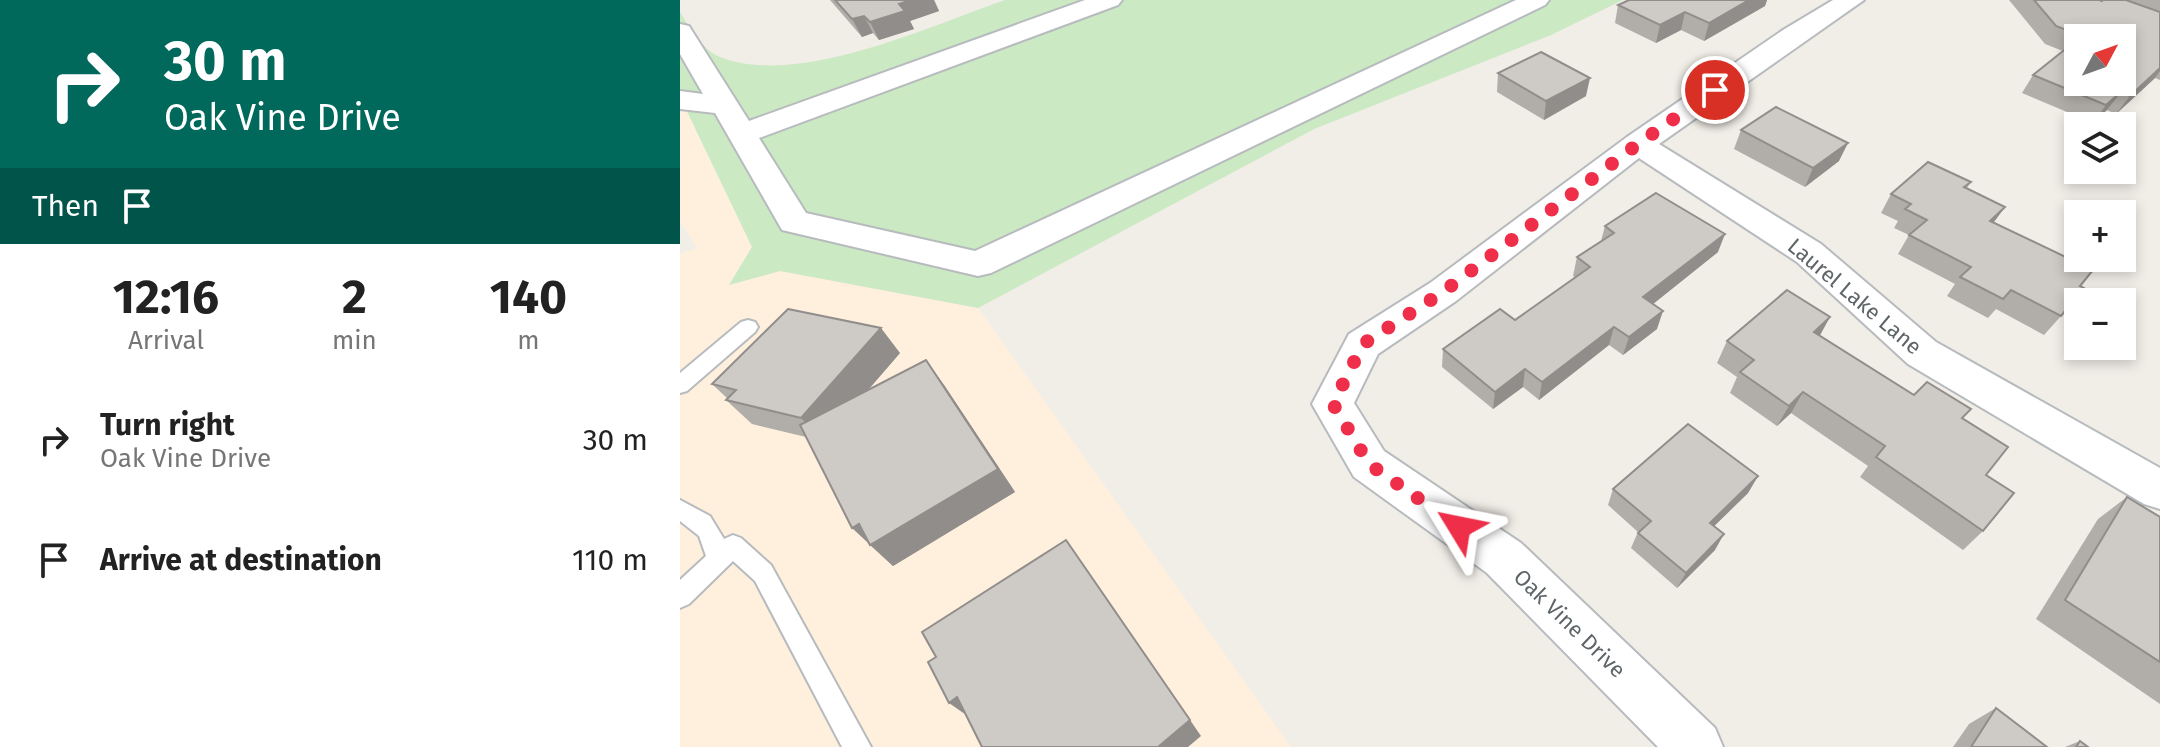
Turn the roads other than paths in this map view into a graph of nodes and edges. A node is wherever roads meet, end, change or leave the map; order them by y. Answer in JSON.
{"nodes":[{"id":1,"x":1109,"y":0,"type":"edge"},
{"id":2,"x":1536,"y":0,"type":"edge"},
{"id":3,"x":1851,"y":0,"type":"edge"},
{"id":4,"x":680,"y":32,"type":"edge"},
{"id":5,"x":680,"y":100,"type":"edge"},
{"id":6,"x":725,"y":106,"type":"junction"},
{"id":7,"x":741,"y":134,"type":"junction"},
{"id":8,"x":1638,"y":144,"type":"junction"},
{"id":9,"x":748,"y":327,"type":"dead end"},
{"id":10,"x":680,"y":385,"type":"edge"},
{"id":11,"x":2160,"y":490,"type":"edge"},
{"id":12,"x":680,"y":510,"type":"edge"},
{"id":13,"x":718,"y":560,"type":"junction"},
{"id":14,"x":680,"y":596,"type":"edge"},
{"id":15,"x":857,"y":747,"type":"edge"},
{"id":16,"x":1696,"y":747,"type":"edge"}],
"edges":[{"from":1,"to":7,"type":"street"},
{"from":2,"to":7,"type":"street"},
{"from":3,"to":8,"type":"street","name":"Oak Vine Drive"},
{"from":4,"to":6,"type":"street"},
{"from":5,"to":6,"type":"street"},
{"from":6,"to":7,"type":"street"},
{"from":8,"to":11,"type":"street","name":"Laurel Lake Lane"},
{"from":8,"to":16,"type":"street","name":"Oak Vine Drive"},
{"from":9,"to":10,"type":"lane"},
{"from":12,"to":13,"type":"lane"},
{"from":13,"to":14,"type":"lane"},
{"from":13,"to":15,"type":"lane"}]}
